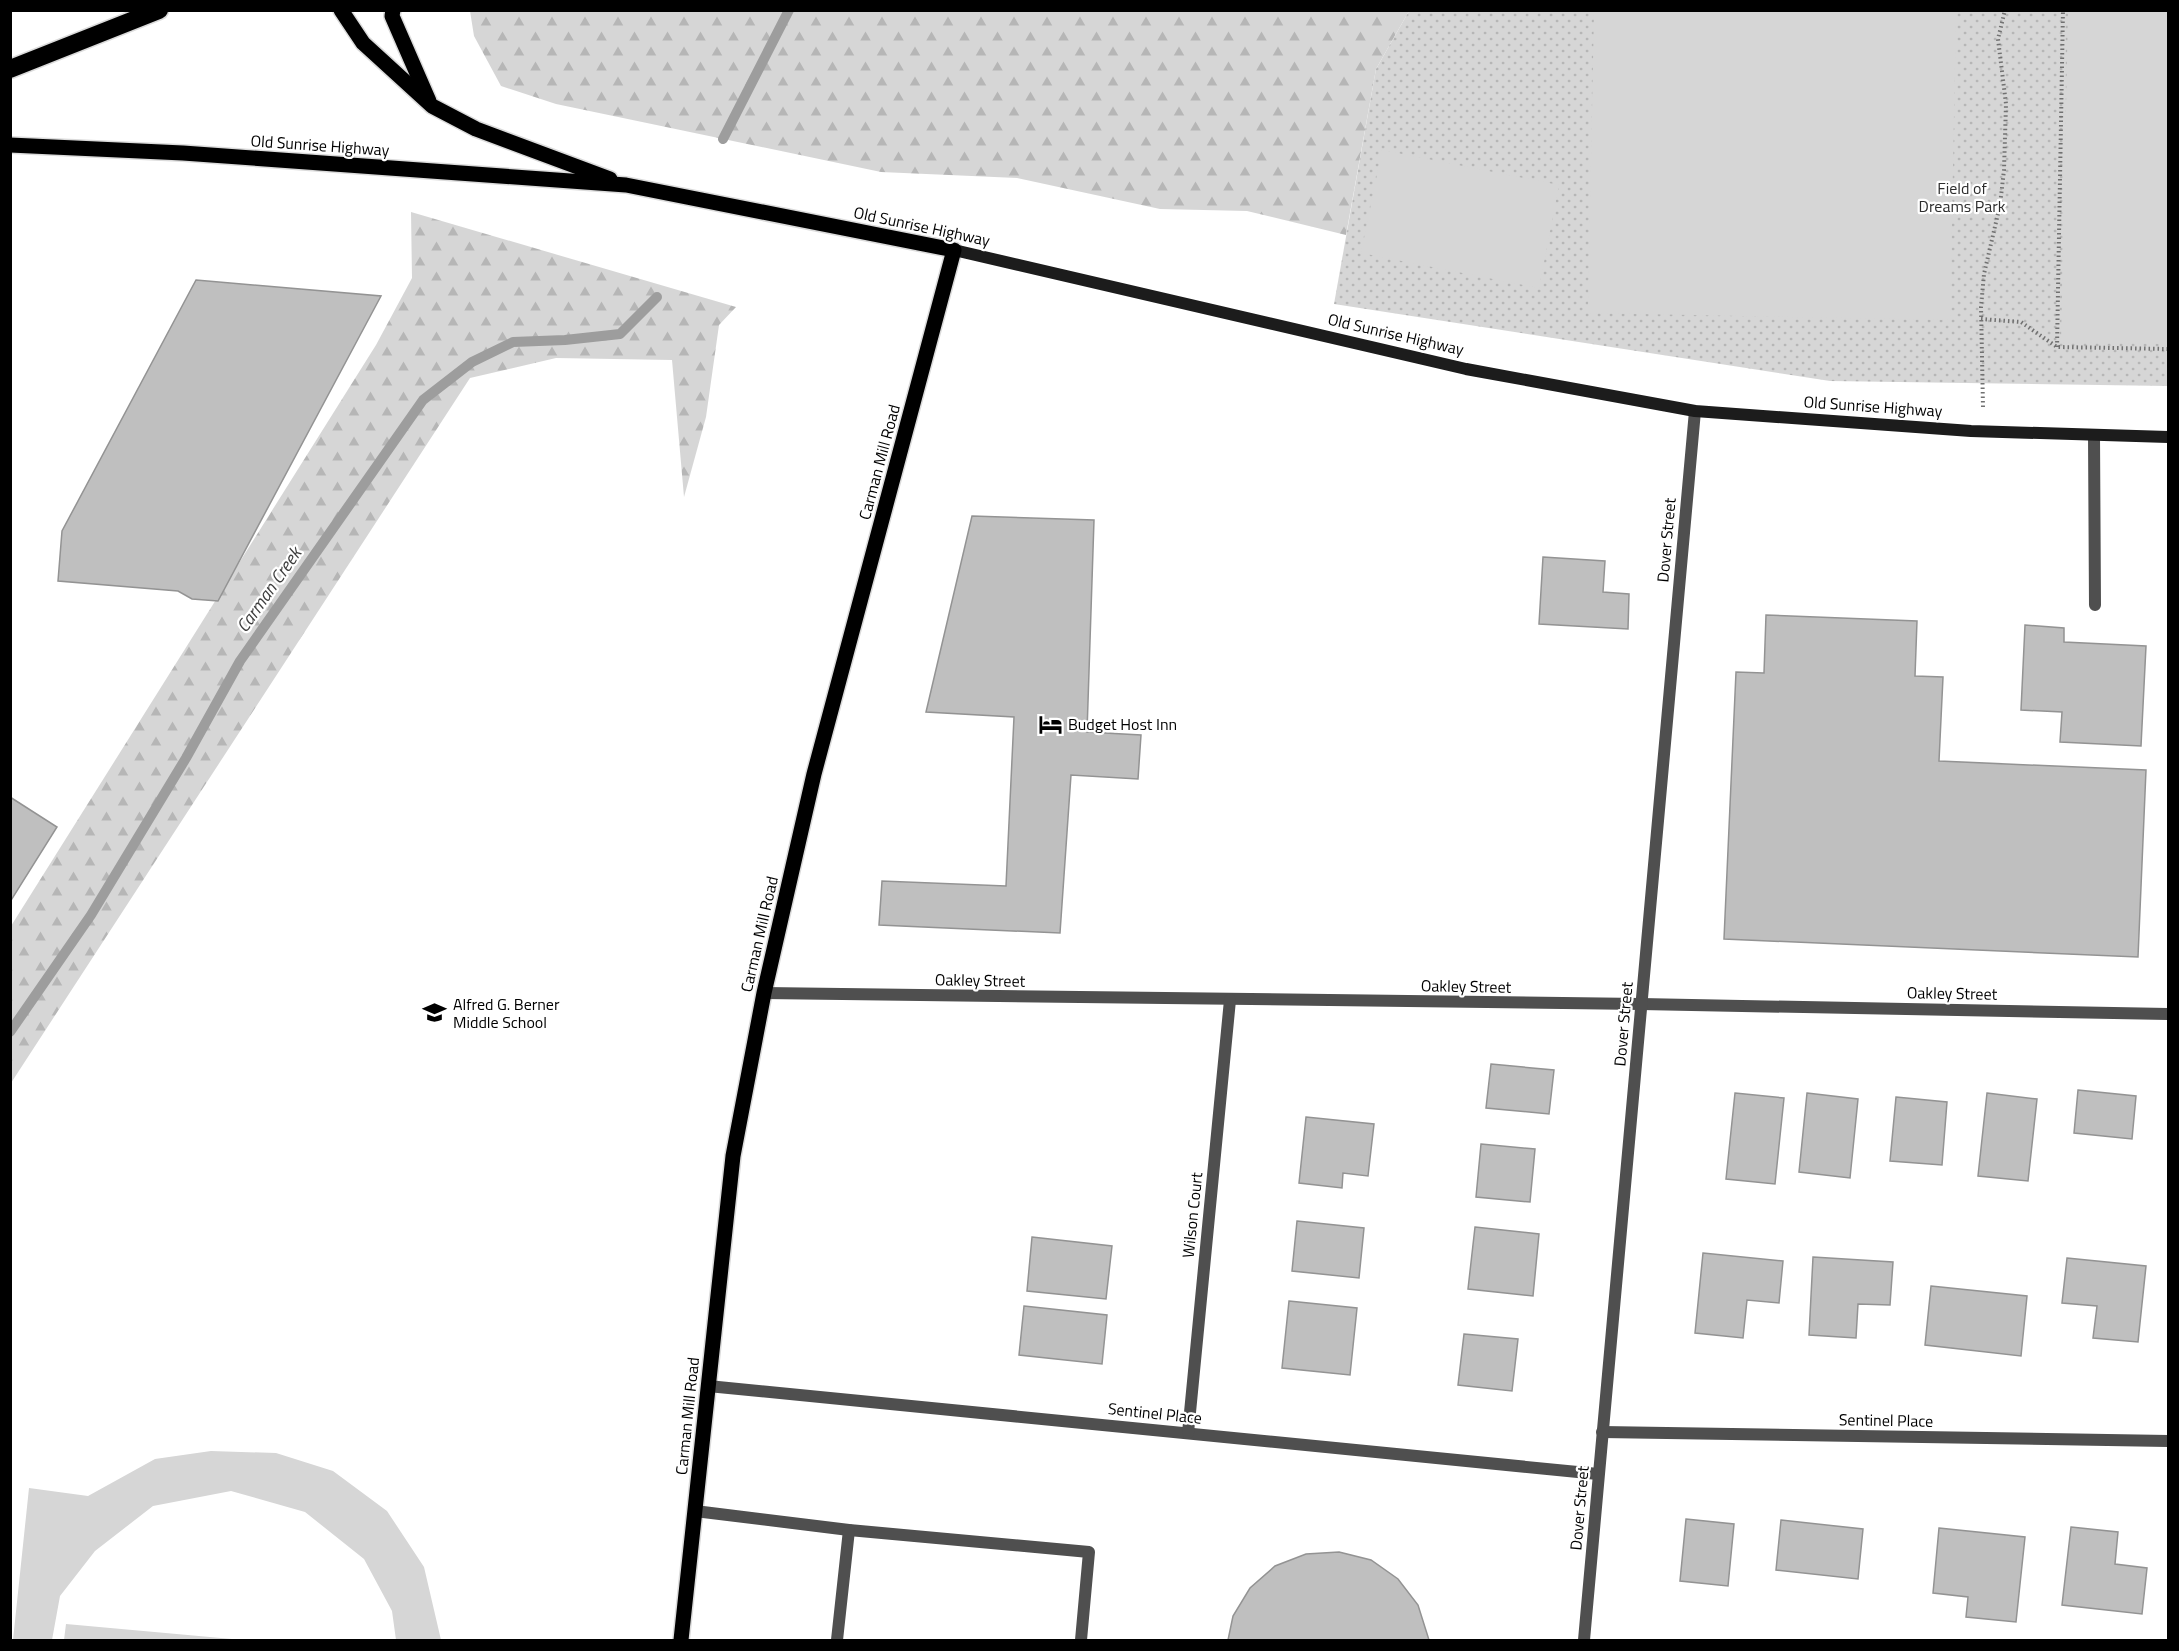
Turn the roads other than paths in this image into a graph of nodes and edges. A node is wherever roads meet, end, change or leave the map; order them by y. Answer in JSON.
{"nodes":[{"id":1,"x":159,"y":10,"type":"edge"},
{"id":2,"x":341,"y":10,"type":"edge"},
{"id":3,"x":393,"y":10,"type":"edge"},
{"id":4,"x":10,"y":69,"type":"edge"},
{"id":5,"x":432,"y":106,"type":"junction"},
{"id":6,"x":10,"y":145,"type":"edge"},
{"id":7,"x":627,"y":185,"type":"junction"},
{"id":8,"x":954,"y":250,"type":"junction"},
{"id":9,"x":1695,"y":411,"type":"junction"},
{"id":10,"x":2094,"y":436,"type":"junction"},
{"id":11,"x":2169,"y":437,"type":"edge"},
{"id":12,"x":2095,"y":605,"type":"dead end"},
{"id":13,"x":764,"y":993,"type":"junction"},
{"id":14,"x":1230,"y":1000,"type":"junction"},
{"id":15,"x":1641,"y":1004,"type":"junction"},
{"id":16,"x":2169,"y":1014,"type":"edge"},
{"id":17,"x":708,"y":1386,"type":"junction"},
{"id":18,"x":1602,"y":1432,"type":"junction"},
{"id":19,"x":1188,"y":1433,"type":"junction"},
{"id":20,"x":2169,"y":1440,"type":"edge"},
{"id":21,"x":1599,"y":1474,"type":"junction"},
{"id":22,"x":695,"y":1511,"type":"junction"},
{"id":23,"x":849,"y":1530,"type":"junction"},
{"id":24,"x":681,"y":1641,"type":"edge"},
{"id":25,"x":837,"y":1641,"type":"edge"},
{"id":26,"x":1081,"y":1641,"type":"edge"},
{"id":27,"x":1584,"y":1641,"type":"edge"}],
"edges":[{"from":1,"to":4,"type":"highway"},
{"from":2,"to":5,"type":"main road","name":"Old Sunrise Highway"},
{"from":3,"to":5,"type":"main road"},
{"from":5,"to":7,"type":"main road","name":"Old Sunrise Highway"},
{"from":6,"to":7,"type":"main road","name":"Old Sunrise Highway"},
{"from":7,"to":8,"type":"main road","name":"Old Sunrise Highway"},
{"from":8,"to":9,"type":"main road","name":"Old Sunrise Highway"},
{"from":8,"to":13,"type":"main road","name":"Carman Mill Road"},
{"from":9,"to":10,"type":"main road","name":"Old Sunrise Highway"},
{"from":9,"to":15,"type":"street","name":"Dover Street"},
{"from":10,"to":11,"type":"main road","name":"Old Sunrise Highway"},
{"from":10,"to":12,"type":"street"},
{"from":13,"to":14,"type":"street","name":"Oakley Street"},
{"from":13,"to":17,"type":"main road","name":"Carman Mill Road"},
{"from":14,"to":15,"type":"street","name":"Oakley Street"},
{"from":14,"to":19,"type":"street","name":"Wilson Court"},
{"from":15,"to":16,"type":"street","name":"Oakley Street"},
{"from":15,"to":18,"type":"street","name":"Dover Street"},
{"from":17,"to":19,"type":"street","name":"Sentinel Place"},
{"from":17,"to":22,"type":"main road","name":"Carman Mill Road"},
{"from":18,"to":20,"type":"street","name":"Sentinel Place"},
{"from":18,"to":21,"type":"street","name":"Dover Street"},
{"from":19,"to":21,"type":"street","name":"Sentinel Place"},
{"from":21,"to":27,"type":"street","name":"Dover Street"},
{"from":22,"to":23,"type":"street"},
{"from":22,"to":24,"type":"main road","name":"Carman Mill Road"},
{"from":23,"to":25,"type":"street"},
{"from":23,"to":26,"type":"street"}]}
